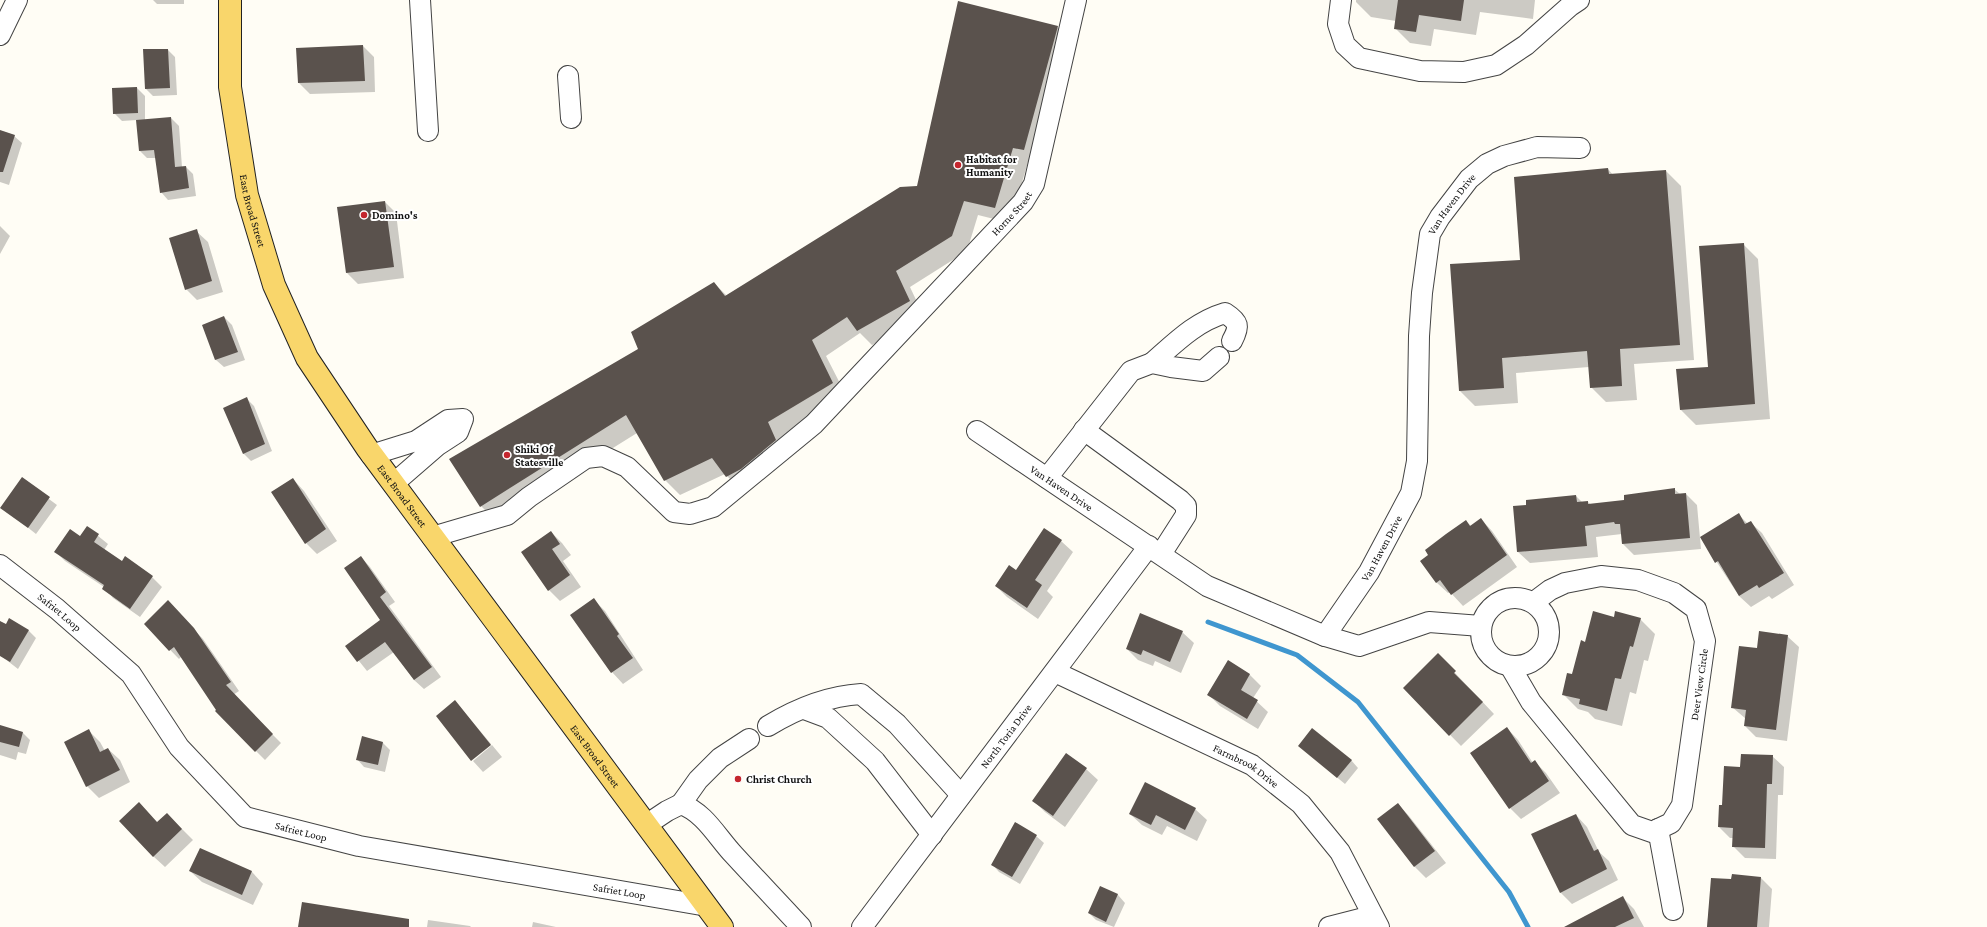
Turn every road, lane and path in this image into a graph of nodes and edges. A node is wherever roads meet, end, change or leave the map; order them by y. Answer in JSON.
{"nodes":[{"id":1,"x":17,"y":0,"type":"edge"},
{"id":2,"x":230,"y":0,"type":"edge"},
{"id":3,"x":420,"y":0,"type":"edge"},
{"id":4,"x":1076,"y":0,"type":"edge"},
{"id":5,"x":1340,"y":0,"type":"edge"},
{"id":6,"x":1579,"y":0,"type":"edge"},
{"id":7,"x":0,"y":35,"type":"edge"},
{"id":8,"x":568,"y":76,"type":"dead end"},
{"id":9,"x":570,"y":118,"type":"dead end"},
{"id":10,"x":428,"y":131,"type":"dead end"},
{"id":11,"x":1580,"y":148,"type":"dead end"},
{"id":12,"x":1232,"y":341,"type":"dead end"},
{"id":13,"x":1218,"y":357,"type":"dead end"},
{"id":14,"x":1152,"y":363,"type":"junction"},
{"id":15,"x":1084,"y":430,"type":"junction"},
{"id":16,"x":977,"y":431,"type":"dead end"},
{"id":17,"x":371,"y":455,"type":"junction"},
{"id":18,"x":1047,"y":478,"type":"junction"},
{"id":19,"x":393,"y":484,"type":"junction"},
{"id":20,"x":432,"y":537,"type":"junction"},
{"id":21,"x":1155,"y":550,"type":"junction"},
{"id":22,"x":0,"y":565,"type":"edge"},
{"id":23,"x":1534,"y":602,"type":"junction"},
{"id":24,"x":1481,"y":626,"type":"junction"},
{"id":25,"x":1325,"y":636,"type":"junction"},
{"id":26,"x":1510,"y":666,"type":"junction"},
{"id":27,"x":1055,"y":672,"type":"junction"},
{"id":28,"x":804,"y":709,"type":"junction"},
{"id":29,"x":768,"y":726,"type":"dead end"},
{"id":30,"x":749,"y":740,"type":"dead end"},
{"id":31,"x":961,"y":795,"type":"junction"},
{"id":32,"x":682,"y":804,"type":"junction"},
{"id":33,"x":646,"y":825,"type":"junction"},
{"id":34,"x":1658,"y":829,"type":"junction"},
{"id":35,"x":932,"y":835,"type":"junction"},
{"id":36,"x":706,"y":906,"type":"junction"},
{"id":37,"x":1673,"y":910,"type":"dead end"},
{"id":38,"x":1376,"y":921,"type":"edge"},
{"id":39,"x":722,"y":927,"type":"edge"},
{"id":40,"x":801,"y":927,"type":"edge"},
{"id":41,"x":862,"y":927,"type":"edge"},
{"id":42,"x":1329,"y":927,"type":"edge"}],
"edges":[{"from":1,"to":7,"type":"street"},
{"from":2,"to":17,"type":"main road","name":"East Broad Street"},
{"from":3,"to":10,"type":"street"},
{"from":4,"to":20,"type":"street","name":"Horne Street"},
{"from":5,"to":6,"type":"street"},
{"from":8,"to":9,"type":"street"},
{"from":11,"to":25,"type":"street","name":"Van Haven Drive"},
{"from":12,"to":14,"type":"street"},
{"from":13,"to":14,"type":"street"},
{"from":14,"to":15,"type":"street"},
{"from":15,"to":18,"type":"street"},
{"from":15,"to":21,"type":"street","name":"North Toria Drive"},
{"from":16,"to":18,"type":"street","name":"Van Haven Drive"},
{"from":17,"to":19,"type":"main road","name":"East Broad Street"},
{"from":17,"to":19,"type":"street"},
{"from":18,"to":21,"type":"street","name":"Van Haven Drive"},
{"from":19,"to":20,"type":"main road","name":"East Broad Street"},
{"from":20,"to":33,"type":"main road","name":"East Broad Street"},
{"from":21,"to":25,"type":"street","name":"Van Haven Drive"},
{"from":21,"to":27,"type":"street","name":"North Toria Drive"},
{"from":22,"to":36,"type":"street","name":"Safriet Loop"},
{"from":23,"to":24,"type":"street"},
{"from":23,"to":26,"type":"street"},
{"from":23,"to":34,"type":"street","name":"Deer View Circle"},
{"from":24,"to":25,"type":"street"},
{"from":24,"to":26,"type":"street"},
{"from":26,"to":34,"type":"street"},
{"from":27,"to":31,"type":"street","name":"North Toria Drive"},
{"from":27,"to":38,"type":"street","name":"Farmbrook Drive"},
{"from":28,"to":29,"type":"street"},
{"from":28,"to":31,"type":"street"},
{"from":28,"to":35,"type":"street"},
{"from":30,"to":32,"type":"street"},
{"from":31,"to":35,"type":"street","name":"North Toria Drive"},
{"from":32,"to":33,"type":"street"},
{"from":32,"to":40,"type":"street"},
{"from":33,"to":36,"type":"main road","name":"East Broad Street"},
{"from":34,"to":37,"type":"street"},
{"from":35,"to":41,"type":"street","name":"North Toria Drive"},
{"from":36,"to":39,"type":"main road","name":"East Broad Street"},
{"from":38,"to":42,"type":"street"}]}
